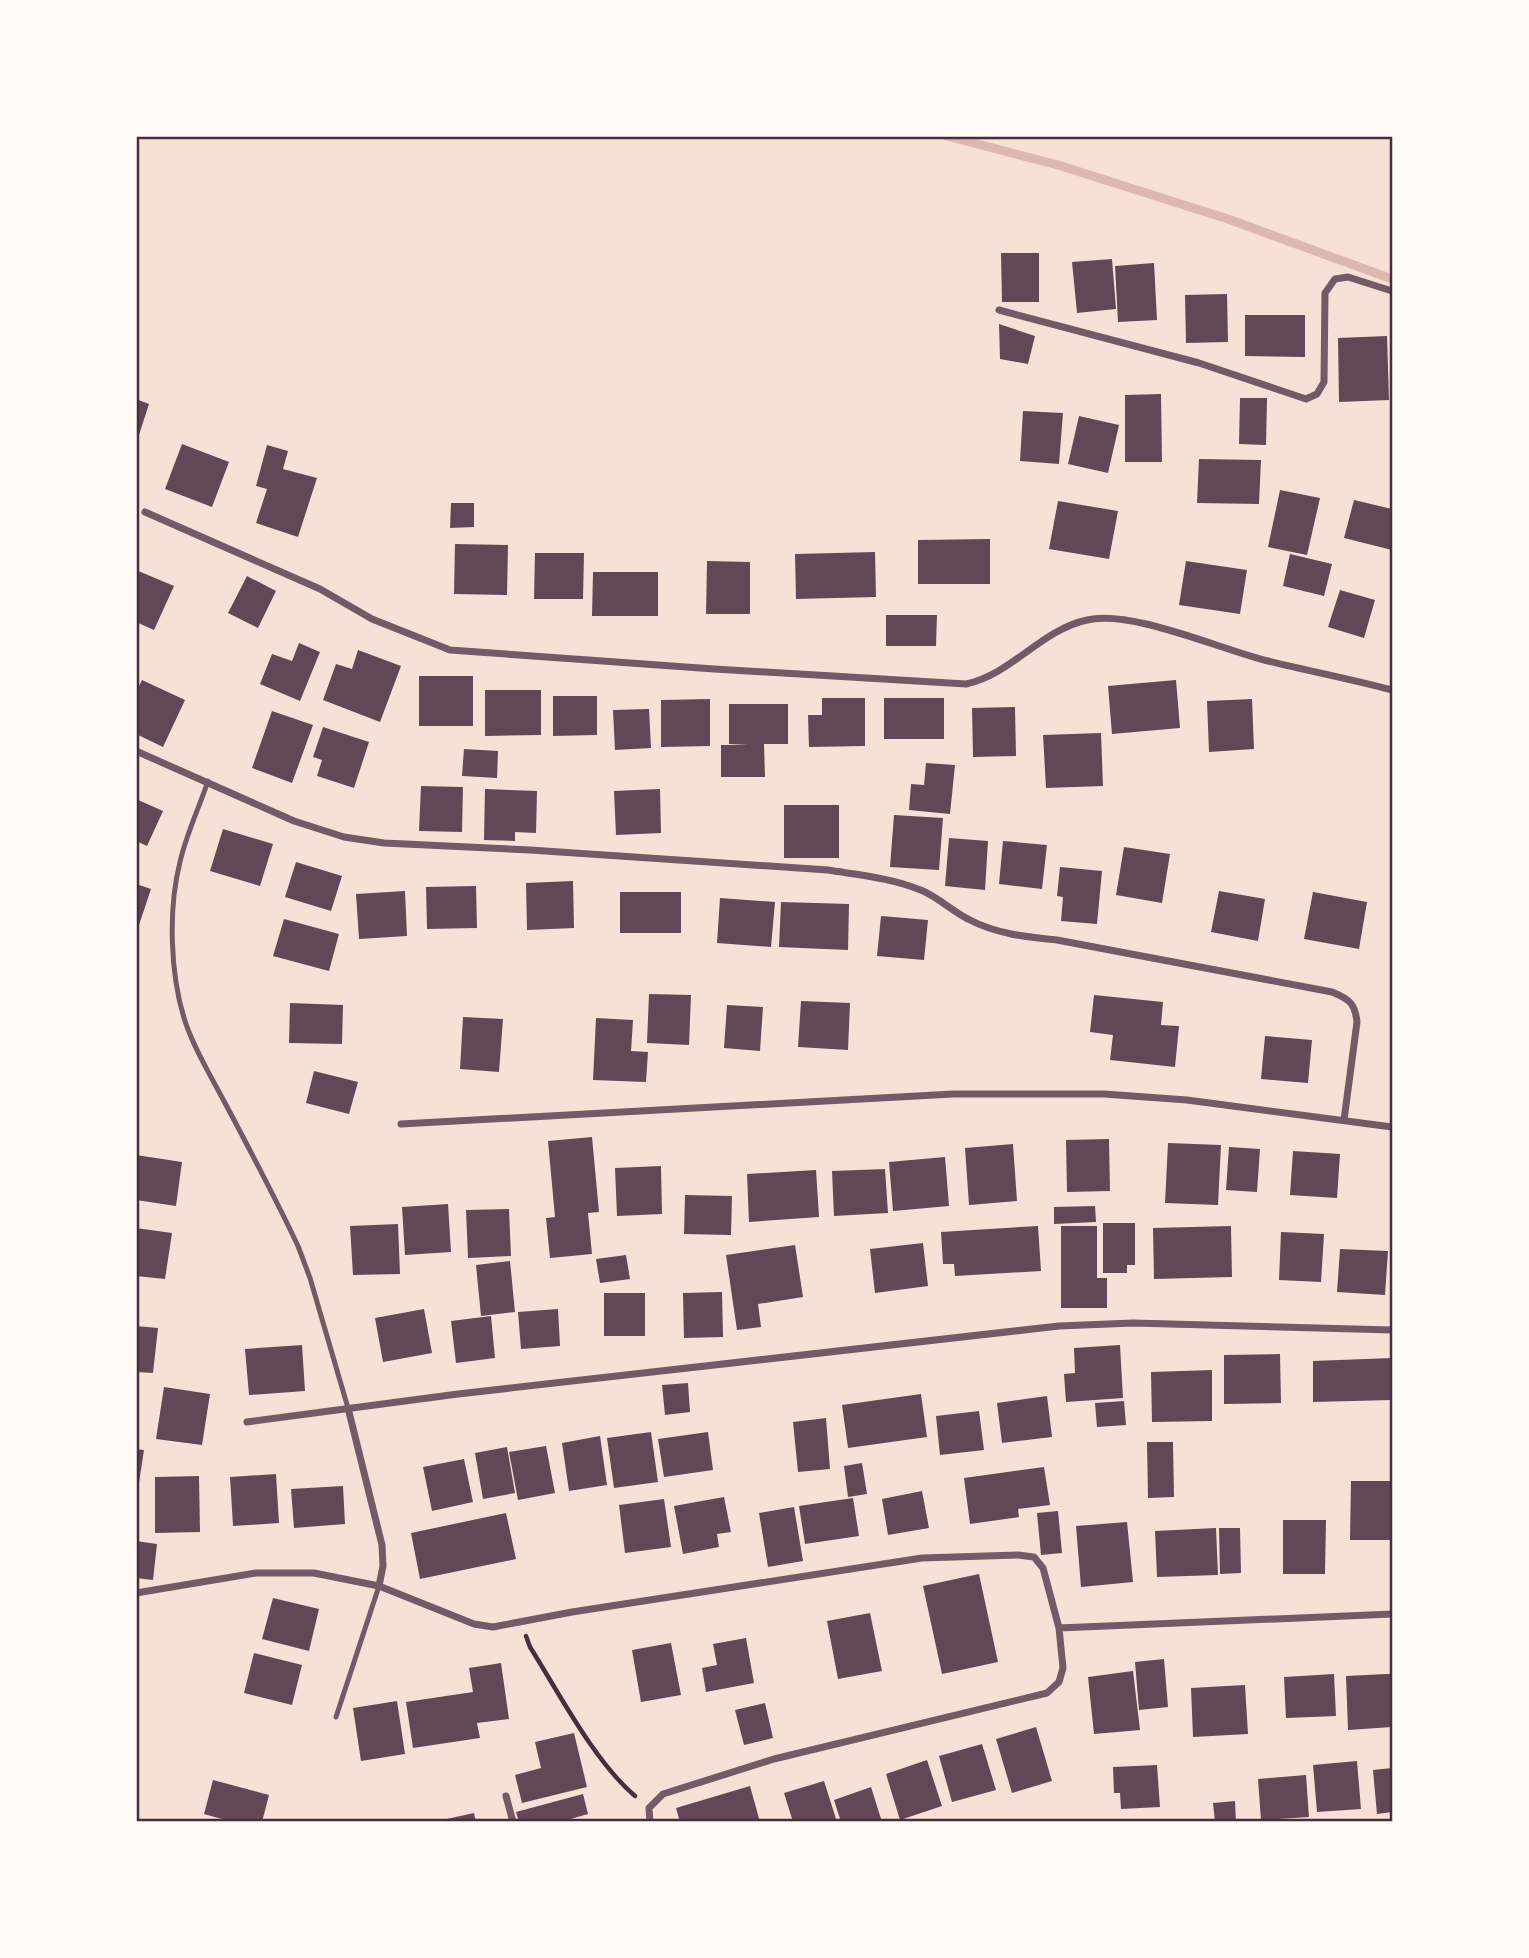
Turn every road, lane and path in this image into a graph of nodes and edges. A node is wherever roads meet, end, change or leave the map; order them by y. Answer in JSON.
{"nodes":[{"id":1,"x":1392,"y":291,"type":"edge"},
{"id":2,"x":999,"y":310,"type":"dead end"},
{"id":3,"x":145,"y":512,"type":"dead end"},
{"id":4,"x":1392,"y":690,"type":"edge"},
{"id":5,"x":136,"y":751,"type":"edge"},
{"id":6,"x":208,"y":781,"type":"junction"},
{"id":7,"x":1344,"y":1120,"type":"junction"},
{"id":8,"x":401,"y":1124,"type":"dead end"},
{"id":9,"x":1392,"y":1127,"type":"edge"},
{"id":10,"x":1392,"y":1330,"type":"edge"},
{"id":11,"x":348,"y":1408,"type":"junction"},
{"id":12,"x":247,"y":1422,"type":"dead end"},
{"id":13,"x":379,"y":1586,"type":"junction"},
{"id":14,"x":136,"y":1593,"type":"edge"},
{"id":15,"x":1392,"y":1614,"type":"edge"},
{"id":16,"x":521,"y":1621,"type":"junction"},
{"id":17,"x":1059,"y":1628,"type":"junction"},
{"id":18,"x":336,"y":1717,"type":"dead end"},
{"id":19,"x":506,"y":1796,"type":"dead end"},
{"id":20,"x":649,"y":1808,"type":"junction"},
{"id":21,"x":513,"y":1822,"type":"edge"},
{"id":22,"x":650,"y":1822,"type":"edge"}],
"edges":[{"from":1,"to":2,"type":"street"},
{"from":3,"to":4,"type":"street"},
{"from":5,"to":6,"type":"street"},
{"from":6,"to":7,"type":"street"},
{"from":6,"to":11,"type":"lane"},
{"from":7,"to":8,"type":"street"},
{"from":7,"to":9,"type":"street"},
{"from":10,"to":11,"type":"street"},
{"from":11,"to":12,"type":"street"},
{"from":11,"to":13,"type":"street"},
{"from":13,"to":14,"type":"street"},
{"from":13,"to":16,"type":"street"},
{"from":13,"to":18,"type":"lane"},
{"from":15,"to":17,"type":"street"},
{"from":16,"to":17,"type":"street"},
{"from":16,"to":20,"type":"path"},
{"from":17,"to":20,"type":"street"},
{"from":19,"to":21,"type":"street"},
{"from":20,"to":22,"type":"street"}]}
